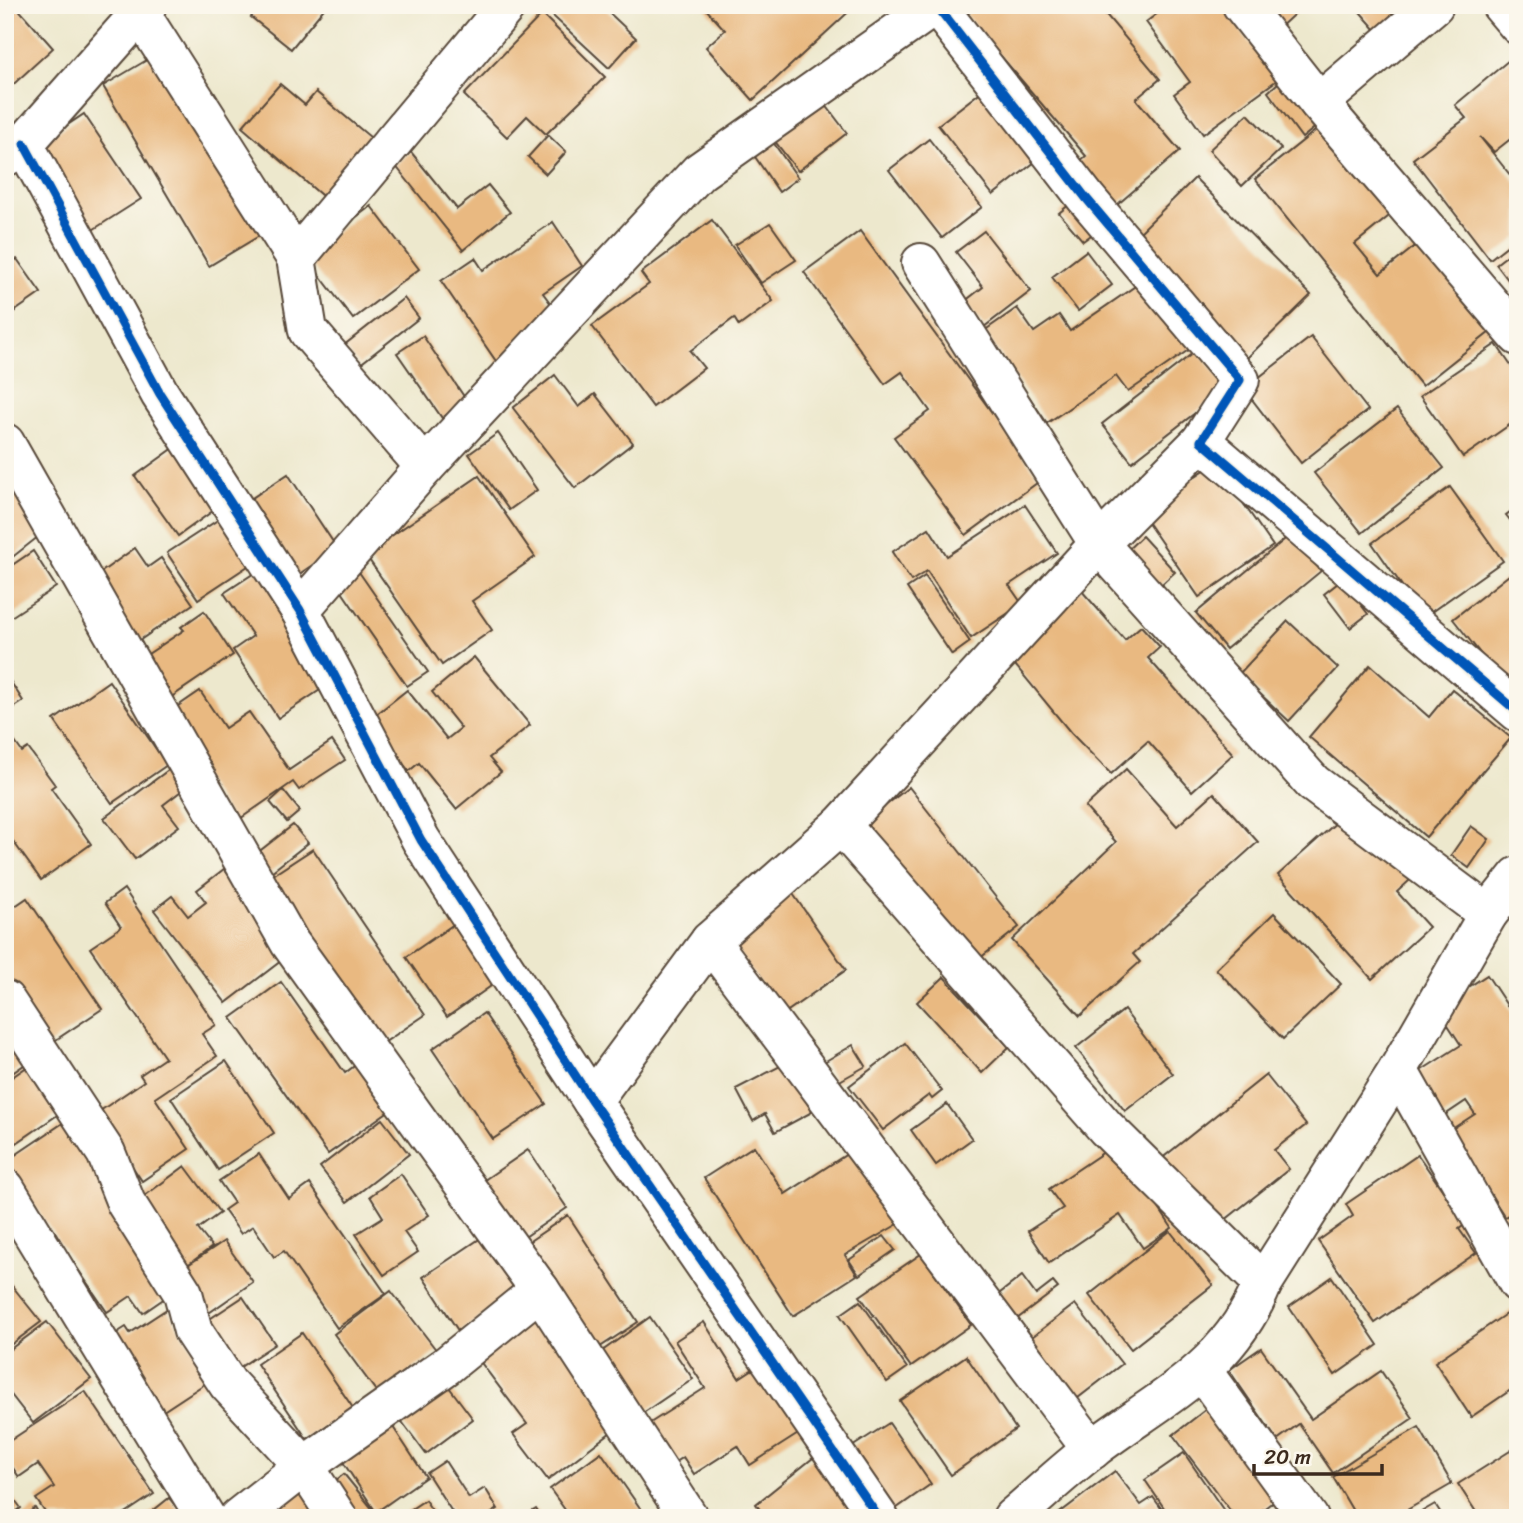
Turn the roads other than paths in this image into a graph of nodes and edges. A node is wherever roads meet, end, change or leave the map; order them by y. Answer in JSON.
{"nodes":[{"id":1,"x":507,"y":5,"type":"edge"},
{"id":2,"x":936,"y":5,"type":"edge"},
{"id":3,"x":1242,"y":5,"type":"edge"},
{"id":4,"x":1434,"y":5,"type":"edge"},
{"id":5,"x":1501,"y":5,"type":"edge"},
{"id":6,"x":144,"y":9,"type":"edge"},
{"id":7,"x":1518,"y":25,"type":"edge"},
{"id":8,"x":1319,"y":103,"type":"junction"},
{"id":9,"x":15,"y":150,"type":"edge"},
{"id":10,"x":296,"y":258,"type":"junction"},
{"id":11,"x":921,"y":263,"type":"dead end"},
{"id":12,"x":1518,"y":336,"type":"edge"},
{"id":13,"x":1240,"y":380,"type":"junction"},
{"id":14,"x":1201,"y":441,"type":"junction"},
{"id":15,"x":5,"y":443,"type":"edge"},
{"id":16,"x":425,"y":467,"type":"junction"},
{"id":17,"x":1235,"y":469,"type":"junction"},
{"id":18,"x":1099,"y":544,"type":"junction"},
{"id":19,"x":300,"y":610,"type":"junction"},
{"id":20,"x":1518,"y":712,"type":"edge"},
{"id":21,"x":841,"y":825,"type":"junction"},
{"id":22,"x":1518,"y":876,"type":"edge"},
{"id":23,"x":1488,"y":914,"type":"junction"},
{"id":24,"x":710,"y":941,"type":"junction"},
{"id":25,"x":5,"y":1000,"type":"edge"},
{"id":26,"x":1398,"y":1070,"type":"junction"},
{"id":27,"x":592,"y":1101,"type":"junction"},
{"id":28,"x":5,"y":1188,"type":"edge"},
{"id":29,"x":1263,"y":1283,"type":"junction"},
{"id":30,"x":1518,"y":1283,"type":"edge"},
{"id":31,"x":540,"y":1290,"type":"junction"},
{"id":32,"x":1203,"y":1372,"type":"junction"},
{"id":33,"x":1092,"y":1450,"type":"junction"},
{"id":34,"x":304,"y":1466,"type":"junction"},
{"id":35,"x":206,"y":1518,"type":"edge"},
{"id":36,"x":238,"y":1518,"type":"edge"},
{"id":37,"x":338,"y":1518,"type":"edge"},
{"id":38,"x":689,"y":1518,"type":"edge"},
{"id":39,"x":879,"y":1518,"type":"edge"},
{"id":40,"x":1012,"y":1518,"type":"edge"},
{"id":41,"x":1309,"y":1518,"type":"edge"}],
"edges":[{"from":1,"to":10,"type":"street"},
{"from":2,"to":13,"type":"street"},
{"from":2,"to":16,"type":"street"},
{"from":3,"to":8,"type":"street"},
{"from":4,"to":8,"type":"street"},
{"from":5,"to":7,"type":"street"},
{"from":6,"to":9,"type":"street"},
{"from":6,"to":10,"type":"street"},
{"from":8,"to":12,"type":"street"},
{"from":9,"to":19,"type":"street"},
{"from":10,"to":16,"type":"street"},
{"from":11,"to":18,"type":"street"},
{"from":13,"to":14,"type":"street"},
{"from":13,"to":17,"type":"street"},
{"from":14,"to":17,"type":"street"},
{"from":14,"to":18,"type":"street"},
{"from":15,"to":31,"type":"street"},
{"from":16,"to":19,"type":"street"},
{"from":17,"to":20,"type":"street"},
{"from":18,"to":21,"type":"street"},
{"from":18,"to":23,"type":"street"},
{"from":19,"to":27,"type":"street"},
{"from":21,"to":24,"type":"street"},
{"from":21,"to":29,"type":"street"},
{"from":22,"to":23,"type":"street"},
{"from":23,"to":26,"type":"street"},
{"from":24,"to":27,"type":"street"},
{"from":24,"to":33,"type":"street"},
{"from":25,"to":34,"type":"street"},
{"from":26,"to":29,"type":"street"},
{"from":26,"to":30,"type":"street"},
{"from":27,"to":39,"type":"street"},
{"from":28,"to":35,"type":"street"},
{"from":29,"to":32,"type":"street"},
{"from":31,"to":34,"type":"street"},
{"from":31,"to":38,"type":"street"},
{"from":32,"to":33,"type":"street"},
{"from":32,"to":41,"type":"street"},
{"from":33,"to":40,"type":"street"},
{"from":34,"to":36,"type":"street"},
{"from":34,"to":37,"type":"street"}]}
